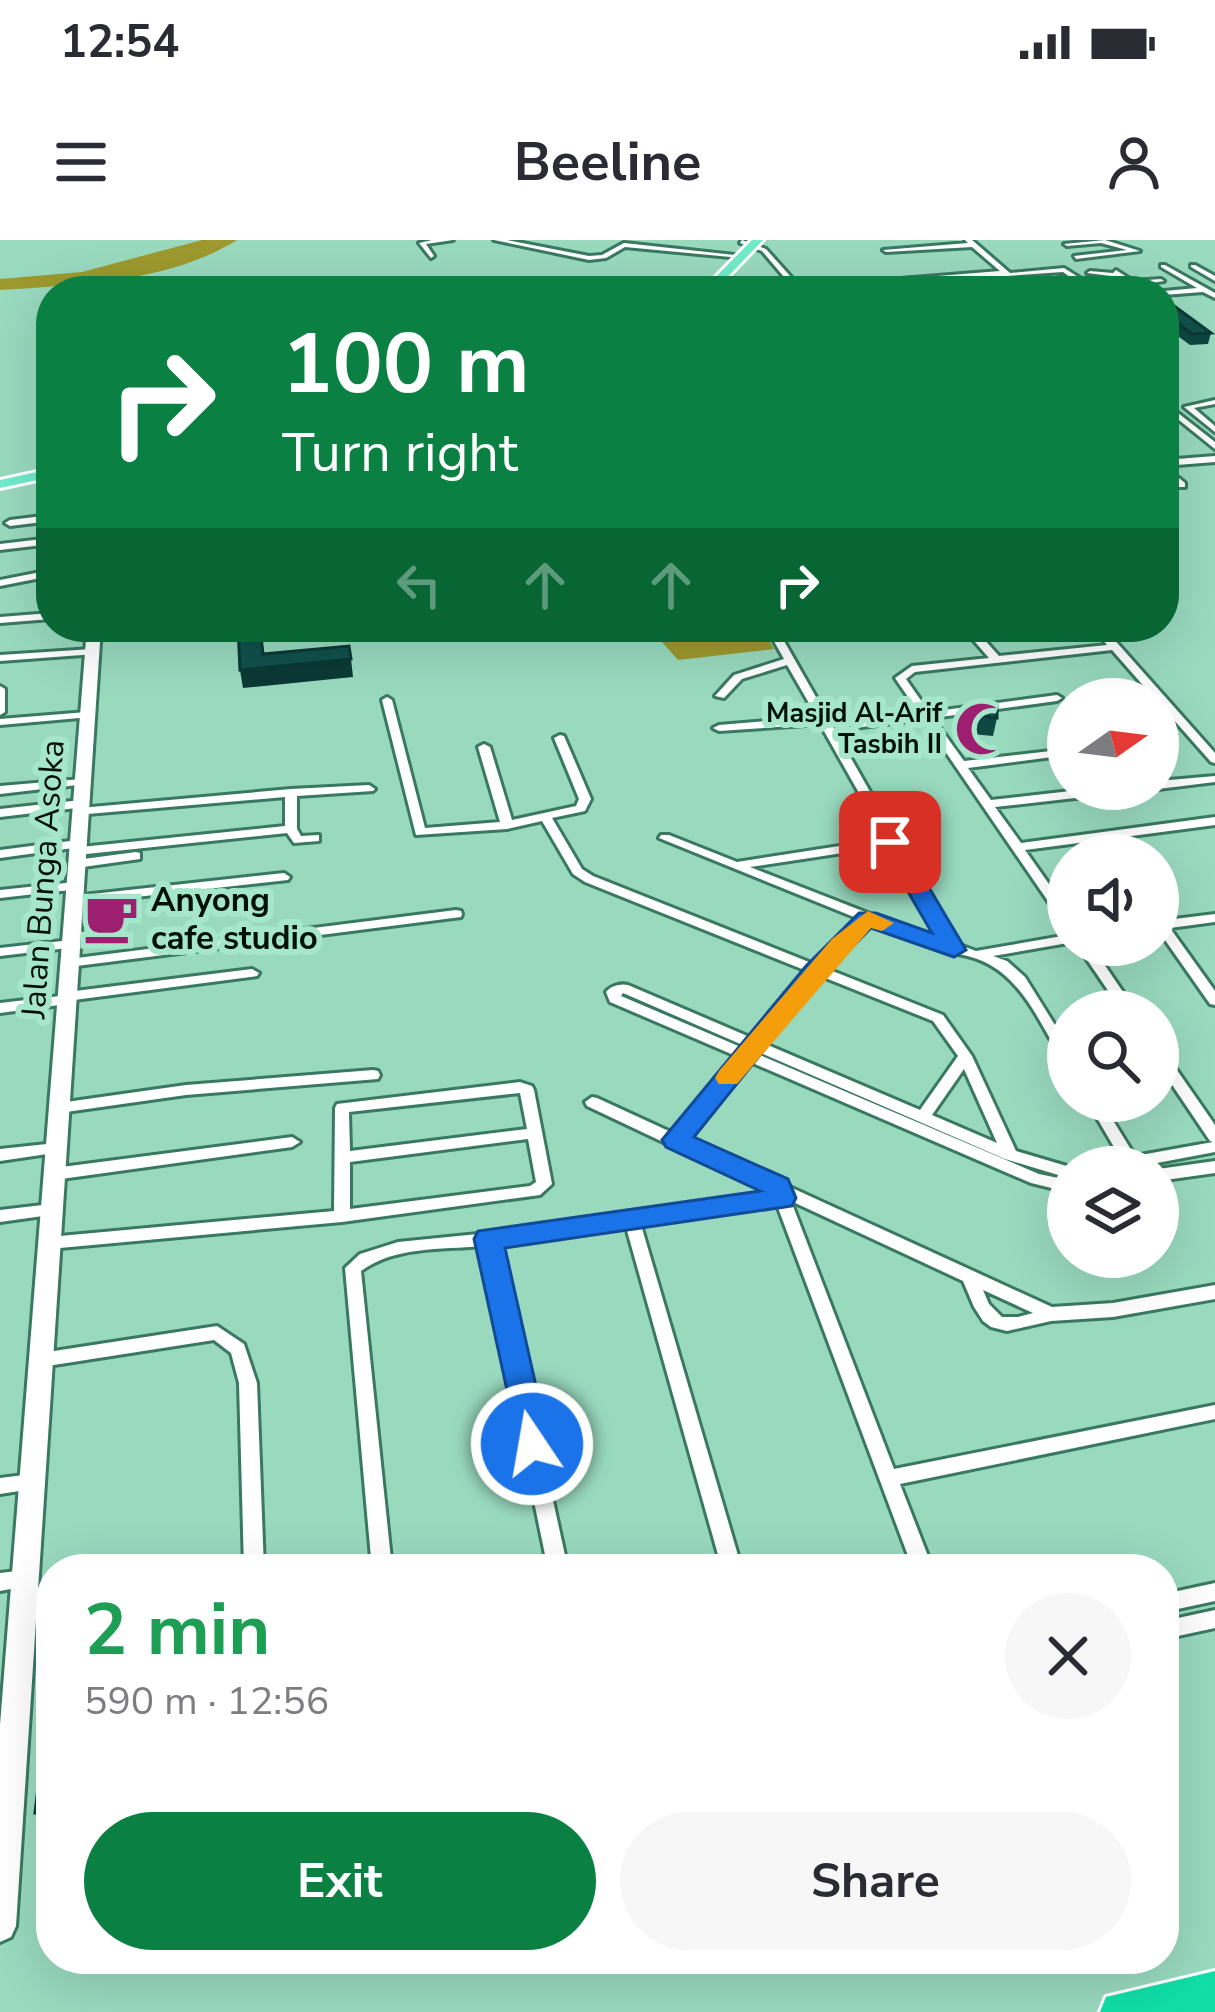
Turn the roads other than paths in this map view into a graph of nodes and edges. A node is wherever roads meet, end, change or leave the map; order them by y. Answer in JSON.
{"nodes":[{"id":1,"x":451,"y":240,"type":"edge"},
{"id":2,"x":497,"y":240,"type":"edge"},
{"id":3,"x":1099,"y":240,"type":"edge"},
{"id":4,"x":604,"y":241,"type":"edge"},
{"id":5,"x":749,"y":242,"type":"edge"},
{"id":6,"x":971,"y":243,"type":"edge"},
{"id":7,"x":1066,"y":244,"type":"dead end"},
{"id":8,"x":624,"y":245,"type":"junction"},
{"id":9,"x":886,"y":250,"type":"dead end"},
{"id":10,"x":736,"y":255,"type":"junction"},
{"id":11,"x":431,"y":256,"type":"dead end"},
{"id":12,"x":1076,"y":257,"type":"dead end"},
{"id":13,"x":1163,"y":266,"type":"dead end"},
{"id":14,"x":1193,"y":266,"type":"dead end"},
{"id":15,"x":1090,"y":273,"type":"dead end"},
{"id":16,"x":1007,"y":274,"type":"junction"},
{"id":17,"x":712,"y":276,"type":"edge"},
{"id":18,"x":720,"y":276,"type":"edge"},
{"id":19,"x":785,"y":276,"type":"edge"},
{"id":20,"x":981,"y":276,"type":"edge"},
{"id":21,"x":1010,"y":276,"type":"edge"},
{"id":22,"x":1074,"y":276,"type":"edge"},
{"id":23,"x":1121,"y":276,"type":"edge"},
{"id":24,"x":1215,"y":279,"type":"edge"},
{"id":25,"x":1204,"y":290,"type":"junction"},
{"id":26,"x":1179,"y":292,"type":"edge"},
{"id":27,"x":1215,"y":293,"type":"edge"},
{"id":28,"x":1215,"y":403,"type":"edge"},
{"id":29,"x":1179,"y":421,"type":"edge"},
{"id":30,"x":1179,"y":425,"type":"edge"},
{"id":31,"x":1183,"y":426,"type":"junction"},
{"id":32,"x":1215,"y":430,"type":"edge"},
{"id":33,"x":1215,"y":446,"type":"edge"},
{"id":34,"x":1215,"y":459,"type":"edge"},
{"id":35,"x":1179,"y":464,"type":"edge"},
{"id":36,"x":36,"y":479,"type":"edge"},
{"id":37,"x":1179,"y":482,"type":"edge"},
{"id":38,"x":1182,"y":485,"type":"dead end"},
{"id":39,"x":0,"y":487,"type":"edge"},
{"id":40,"x":36,"y":520,"type":"edge"},
{"id":41,"x":10,"y":523,"type":"dead end"},
{"id":42,"x":36,"y":543,"type":"edge"},
{"id":43,"x":0,"y":547,"type":"edge"},
{"id":44,"x":36,"y":576,"type":"edge"},
{"id":45,"x":0,"y":583,"type":"edge"},
{"id":46,"x":36,"y":617,"type":"edge"},
{"id":47,"x":0,"y":620,"type":"edge"},
{"id":48,"x":93,"y":642,"type":"edge"},
{"id":49,"x":779,"y":642,"type":"edge"},
{"id":50,"x":981,"y":642,"type":"edge"},
{"id":51,"x":1111,"y":642,"type":"edge"},
{"id":52,"x":1115,"y":646,"type":"junction"},
{"id":53,"x":92,"y":652,"type":"junction"},
{"id":54,"x":0,"y":658,"type":"edge"},
{"id":55,"x":996,"y":659,"type":"junction"},
{"id":56,"x":790,"y":661,"type":"junction"},
{"id":57,"x":0,"y":689,"type":"edge"},
{"id":58,"x":720,"y":696,"type":"dead end"},
{"id":59,"x":387,"y":700,"type":"dead end"},
{"id":60,"x":1047,"y":700,"type":"edge"},
{"id":61,"x":0,"y":712,"type":"edge"},
{"id":62,"x":87,"y":715,"type":"junction"},
{"id":63,"x":928,"y":716,"type":"junction"},
{"id":64,"x":824,"y":719,"type":"junction"},
{"id":65,"x":0,"y":722,"type":"edge"},
{"id":66,"x":854,"y":725,"type":"dead end"},
{"id":67,"x":719,"y":728,"type":"dead end"},
{"id":68,"x":560,"y":738,"type":"dead end"},
{"id":69,"x":484,"y":747,"type":"dead end"},
{"id":70,"x":1047,"y":755,"type":"edge"},
{"id":71,"x":1215,"y":760,"type":"edge"},
{"id":72,"x":961,"y":765,"type":"junction"},
{"id":73,"x":1215,"y":779,"type":"edge"},
{"id":74,"x":1179,"y":783,"type":"edge"},
{"id":75,"x":369,"y":789,"type":"dead end"},
{"id":76,"x":0,"y":790,"type":"edge"},
{"id":77,"x":291,"y":793,"type":"junction"},
{"id":78,"x":1047,"y":797,"type":"edge"},
{"id":79,"x":81,"y":799,"type":"junction"},
{"id":80,"x":988,"y":804,"type":"junction"},
{"id":81,"x":0,"y":812,"type":"edge"},
{"id":82,"x":547,"y":819,"type":"junction"},
{"id":83,"x":1215,"y":821,"type":"edge"},
{"id":84,"x":507,"y":825,"type":"junction"},
{"id":85,"x":291,"y":829,"type":"junction"},
{"id":86,"x":315,"y":838,"type":"dead end"},
{"id":87,"x":665,"y":838,"type":"dead end"},
{"id":88,"x":890,"y":842,"type":"junction"},
{"id":89,"x":1018,"y":847,"type":"junction"},
{"id":90,"x":0,"y":854,"type":"edge"},
{"id":91,"x":136,"y":856,"type":"dead end"},
{"id":92,"x":739,"y":866,"type":"junction"},
{"id":93,"x":76,"y":869,"type":"junction"},
{"id":94,"x":284,"y":877,"type":"dead end"},
{"id":95,"x":1047,"y":889,"type":"edge"},
{"id":96,"x":0,"y":894,"type":"edge"},
{"id":97,"x":456,"y":914,"type":"dead end"},
{"id":98,"x":868,"y":918,"type":"junction"},
{"id":99,"x":1215,"y":918,"type":"edge"},
{"id":100,"x":1179,"y":922,"type":"edge"},
{"id":101,"x":1047,"y":943,"type":"edge"},
{"id":102,"x":954,"y":950,"type":"junction"},
{"id":103,"x":0,"y":952,"type":"edge"},
{"id":104,"x":1179,"y":952,"type":"edge"},
{"id":105,"x":70,"y":953,"type":"junction"},
{"id":106,"x":972,"y":956,"type":"junction"},
{"id":107,"x":814,"y":971,"type":"junction"},
{"id":108,"x":252,"y":974,"type":"dead end"},
{"id":109,"x":67,"y":998,"type":"junction"},
{"id":110,"x":1215,"y":1001,"type":"edge"},
{"id":111,"x":0,"y":1008,"type":"edge"},
{"id":112,"x":1047,"y":1025,"type":"edge"},
{"id":113,"x":749,"y":1051,"type":"junction"},
{"id":114,"x":965,"y":1056,"type":"junction"},
{"id":115,"x":373,"y":1075,"type":"dead end"},
{"id":116,"x":1179,"y":1084,"type":"edge"},
{"id":117,"x":592,"y":1102,"type":"dead end"},
{"id":118,"x":59,"y":1108,"type":"junction"},
{"id":119,"x":923,"y":1117,"type":"junction"},
{"id":120,"x":536,"y":1133,"type":"junction"},
{"id":121,"x":1215,"y":1137,"type":"edge"},
{"id":122,"x":676,"y":1140,"type":"junction"},
{"id":123,"x":292,"y":1142,"type":"dead end"},
{"id":124,"x":56,"y":1148,"type":"junction"},
{"id":125,"x":1215,"y":1148,"type":"edge"},
{"id":126,"x":1010,"y":1154,"type":"junction"},
{"id":127,"x":1179,"y":1154,"type":"edge"},
{"id":128,"x":0,"y":1155,"type":"edge"},
{"id":129,"x":341,"y":1158,"type":"junction"},
{"id":130,"x":1047,"y":1165,"type":"edge"},
{"id":131,"x":1215,"y":1167,"type":"edge"},
{"id":132,"x":1179,"y":1171,"type":"edge"},
{"id":133,"x":54,"y":1174,"type":"junction"},
{"id":134,"x":1047,"y":1181,"type":"edge"},
{"id":135,"x":780,"y":1193,"type":"junction"},
{"id":136,"x":51,"y":1210,"type":"junction"},
{"id":137,"x":0,"y":1216,"type":"edge"},
{"id":138,"x":342,"y":1216,"type":"junction"},
{"id":139,"x":632,"y":1220,"type":"junction"},
{"id":140,"x":488,"y":1239,"type":"junction"},
{"id":141,"x":49,"y":1243,"type":"junction"},
{"id":142,"x":970,"y":1276,"type":"junction"},
{"id":143,"x":1215,"y":1292,"type":"edge"},
{"id":144,"x":1052,"y":1314,"type":"junction"},
{"id":145,"x":41,"y":1360,"type":"junction"},
{"id":146,"x":1215,"y":1412,"type":"edge"},
{"id":147,"x":890,"y":1478,"type":"junction"},
{"id":148,"x":32,"y":1481,"type":"junction"},
{"id":149,"x":0,"y":1486,"type":"edge"},
{"id":150,"x":254,"y":1554,"type":"edge"},
{"id":151,"x":381,"y":1554,"type":"edge"},
{"id":152,"x":555,"y":1554,"type":"edge"},
{"id":153,"x":728,"y":1554,"type":"edge"},
{"id":154,"x":918,"y":1554,"type":"edge"},
{"id":155,"x":12,"y":1581,"type":"edge"},
{"id":156,"x":1215,"y":1592,"type":"edge"},
{"id":157,"x":1179,"y":1600,"type":"edge"},
{"id":158,"x":1215,"y":1619,"type":"edge"},
{"id":159,"x":1179,"y":1627,"type":"edge"},
{"id":160,"x":8,"y":1711,"type":"edge"},
{"id":161,"x":3,"y":1852,"type":"edge"},
{"id":162,"x":0,"y":1926,"type":"edge"},
{"id":163,"x":1215,"y":1992,"type":"edge"},
{"id":164,"x":1120,"y":2012,"type":"edge"}],
"edges":[{"from":1,"to":11,"type":"street"},
{"from":2,"to":8,"type":"street"},
{"from":3,"to":7,"type":"street"},
{"from":3,"to":12,"type":"street"},
{"from":4,"to":8,"type":"street"},
{"from":5,"to":10,"type":"main road"},
{"from":5,"to":19,"type":"street"},
{"from":6,"to":9,"type":"street"},
{"from":6,"to":16,"type":"street"},
{"from":8,"to":10,"type":"street"},
{"from":10,"to":17,"type":"main road"},
{"from":10,"to":18,"type":"main road"},
{"from":13,"to":25,"type":"street"},
{"from":14,"to":24,"type":"street"},
{"from":15,"to":23,"type":"street"},
{"from":16,"to":20,"type":"street"},
{"from":16,"to":21,"type":"street"},
{"from":16,"to":22,"type":"street"},
{"from":25,"to":26,"type":"street"},
{"from":25,"to":27,"type":"street"},
{"from":28,"to":32,"type":"street"},
{"from":29,"to":31,"type":"street"},
{"from":30,"to":31,"type":"street"},
{"from":31,"to":33,"type":"street"},
{"from":31,"to":34,"type":"street"},
{"from":34,"to":35,"type":"street"},
{"from":36,"to":39,"type":"main road"},
{"from":37,"to":38,"type":"street"},
{"from":40,"to":41,"type":"street"},
{"from":42,"to":43,"type":"street"},
{"from":44,"to":45,"type":"street"},
{"from":46,"to":47,"type":"street"},
{"from":48,"to":53,"type":"street","name":"Jalan Bunga Asoka"},
{"from":49,"to":56,"type":"street"},
{"from":50,"to":55,"type":"street"},
{"from":51,"to":52,"type":"street"},
{"from":52,"to":55,"type":"street"},
{"from":52,"to":71,"type":"street"},
{"from":53,"to":54,"type":"street"},
{"from":53,"to":62,"type":"street","name":"Jalan Bunga Asoka"},
{"from":55,"to":63,"type":"street"},
{"from":56,"to":58,"type":"street"},
{"from":56,"to":64,"type":"street"},
{"from":57,"to":61,"type":"street"},
{"from":59,"to":84,"type":"street"},
{"from":60,"to":63,"type":"street"},
{"from":62,"to":65,"type":"street"},
{"from":62,"to":79,"type":"street","name":"Jalan Bunga Asoka"},
{"from":63,"to":66,"type":"street"},
{"from":63,"to":72,"type":"street"},
{"from":64,"to":67,"type":"street"},
{"from":64,"to":88,"type":"street"},
{"from":68,"to":82,"type":"street"},
{"from":69,"to":84,"type":"street"},
{"from":70,"to":72,"type":"street"},
{"from":72,"to":80,"type":"street"},
{"from":73,"to":74,"type":"street"},
{"from":75,"to":77,"type":"street"},
{"from":76,"to":79,"type":"street"},
{"from":77,"to":79,"type":"street"},
{"from":77,"to":85,"type":"street"},
{"from":78,"to":80,"type":"street"},
{"from":79,"to":81,"type":"street"},
{"from":79,"to":93,"type":"street","name":"Jalan Bunga Asoka"},
{"from":80,"to":89,"type":"street"},
{"from":82,"to":84,"type":"street"},
{"from":82,"to":107,"type":"street"},
{"from":83,"to":89,"type":"street"},
{"from":85,"to":86,"type":"street"},
{"from":85,"to":93,"type":"street"},
{"from":87,"to":92,"type":"street"},
{"from":88,"to":92,"type":"street"},
{"from":88,"to":102,"type":"street"},
{"from":89,"to":95,"type":"street"},
{"from":90,"to":93,"type":"street"},
{"from":91,"to":93,"type":"street"},
{"from":92,"to":98,"type":"street"},
{"from":93,"to":94,"type":"street"},
{"from":93,"to":96,"type":"street"},
{"from":93,"to":105,"type":"street","name":"Jalan Bunga Asoka"},
{"from":97,"to":105,"type":"street"},
{"from":98,"to":102,"type":"street"},
{"from":98,"to":107,"type":"street"},
{"from":99,"to":100,"type":"street"},
{"from":101,"to":106,"type":"street"},
{"from":102,"to":106,"type":"street"},
{"from":103,"to":105,"type":"street"},
{"from":104,"to":110,"type":"street"},
{"from":105,"to":109,"type":"street","name":"Jalan Bunga Asoka"},
{"from":106,"to":112,"type":"street"},
{"from":107,"to":113,"type":"street"},
{"from":107,"to":114,"type":"street"},
{"from":108,"to":109,"type":"street"},
{"from":109,"to":111,"type":"street"},
{"from":109,"to":118,"type":"street","name":"Jalan Bunga Asoka"},
{"from":113,"to":113,"type":"street"},
{"from":113,"to":119,"type":"street"},
{"from":113,"to":122,"type":"street"},
{"from":113,"to":134,"type":"street"},
{"from":114,"to":119,"type":"street"},
{"from":114,"to":126,"type":"street"},
{"from":115,"to":118,"type":"street"},
{"from":116,"to":121,"type":"street"},
{"from":117,"to":122,"type":"street"},
{"from":118,"to":124,"type":"street","name":"Jalan Bunga Asoka"},
{"from":119,"to":126,"type":"street"},
{"from":120,"to":129,"type":"street"},
{"from":120,"to":129,"type":"street"},
{"from":120,"to":138,"type":"street"},
{"from":122,"to":135,"type":"street"},
{"from":123,"to":133,"type":"street"},
{"from":124,"to":128,"type":"street"},
{"from":124,"to":133,"type":"street","name":"Jalan Bunga Asoka"},
{"from":125,"to":127,"type":"street"},
{"from":126,"to":130,"type":"street"},
{"from":129,"to":138,"type":"street"},
{"from":131,"to":132,"type":"street"},
{"from":133,"to":136,"type":"street","name":"Jalan Bunga Asoka"},
{"from":135,"to":139,"type":"street"},
{"from":135,"to":142,"type":"street"},
{"from":135,"to":147,"type":"street"},
{"from":136,"to":137,"type":"street"},
{"from":136,"to":141,"type":"street","name":"Jalan Bunga Asoka"},
{"from":138,"to":141,"type":"street"},
{"from":139,"to":140,"type":"street"},
{"from":139,"to":153,"type":"street"},
{"from":140,"to":151,"type":"street"},
{"from":140,"to":152,"type":"street"},
{"from":141,"to":145,"type":"street","name":"Jalan Bunga Asoka"},
{"from":142,"to":144,"type":"street"},
{"from":142,"to":144,"type":"street"},
{"from":143,"to":144,"type":"street"},
{"from":145,"to":148,"type":"street","name":"Jalan Bunga Asoka"},
{"from":145,"to":150,"type":"street"},
{"from":146,"to":147,"type":"street"},
{"from":147,"to":154,"type":"street"},
{"from":148,"to":149,"type":"street"},
{"from":148,"to":155,"type":"street","name":"Jalan Bunga Asoka"},
{"from":155,"to":160,"type":"street","name":"Jalan Bunga Asoka"},
{"from":156,"to":157,"type":"street"},
{"from":158,"to":159,"type":"street"},
{"from":160,"to":161,"type":"street","name":"Jalan Bunga Asoka"},
{"from":161,"to":162,"type":"street","name":"Jalan Bunga Asoka"},
{"from":163,"to":164,"type":"highway"}]}
